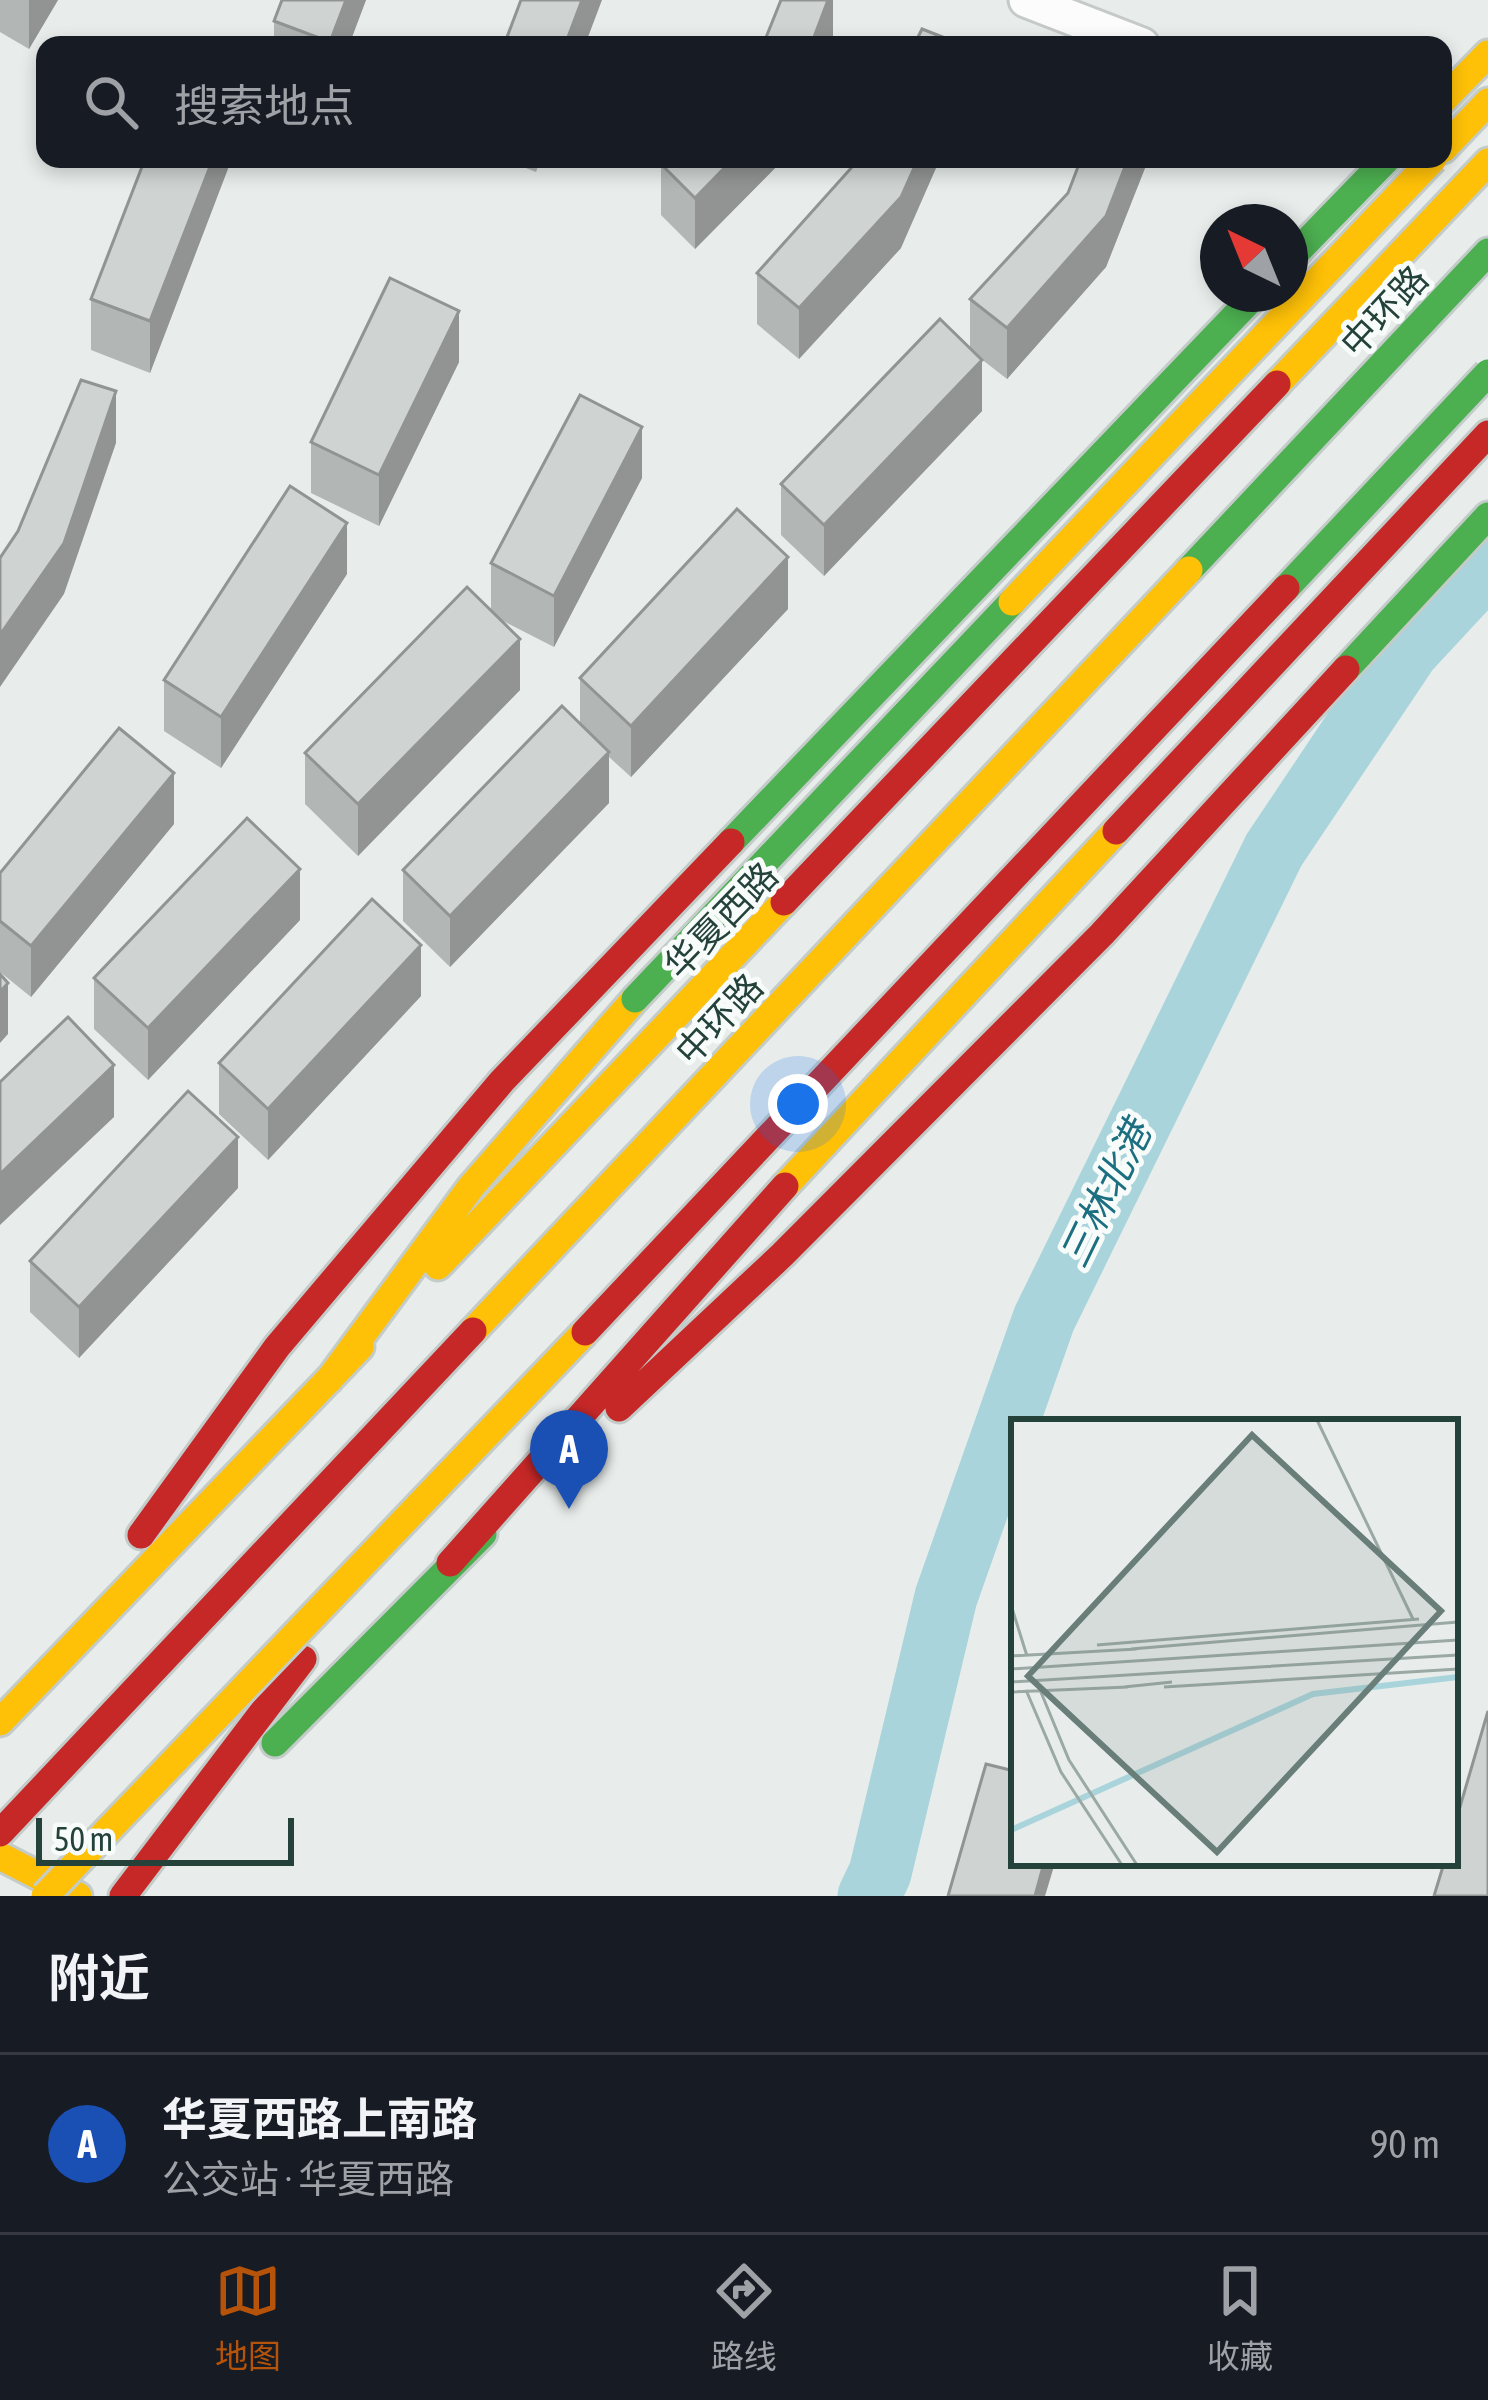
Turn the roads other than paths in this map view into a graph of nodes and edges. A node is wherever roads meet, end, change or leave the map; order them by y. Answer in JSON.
{"nodes":[{"id":1,"x":1026,"y":0,"type":"edge"},
{"id":2,"x":1119,"y":36,"type":"edge"},
{"id":3,"x":1488,"y":53,"type":"edge"},
{"id":4,"x":1452,"y":91,"type":"edge"},
{"id":5,"x":1488,"y":101,"type":"edge"},
{"id":6,"x":1452,"y":139,"type":"edge"},
{"id":7,"x":1452,"y":165,"type":"edge"},
{"id":8,"x":1378,"y":168,"type":"edge"},
{"id":9,"x":1423,"y":168,"type":"edge"},
{"id":10,"x":1483,"y":175,"type":"edge"},
{"id":11,"x":1308,"y":240,"type":"edge"},
{"id":12,"x":1488,"y":252,"type":"edge"},
{"id":13,"x":1239,"y":312,"type":"edge"},
{"id":14,"x":1488,"y":374,"type":"edge"},
{"id":15,"x":1488,"y":398,"type":"edge"},
{"id":16,"x":1488,"y":434,"type":"edge"},
{"id":17,"x":1488,"y":517,"type":"edge"},
{"id":18,"x":329,"y":1380,"type":"junction"},
{"id":19,"x":450,"y":1563,"type":"junction"},
{"id":20,"x":23,"y":1698,"type":"junction"},
{"id":21,"x":0,"y":1722,"type":"edge"},
{"id":22,"x":0,"y":1833,"type":"edge"},
{"id":23,"x":0,"y":1856,"type":"edge"},
{"id":24,"x":45,"y":1896,"type":"edge"},
{"id":25,"x":78,"y":1896,"type":"edge"},
{"id":26,"x":124,"y":1896,"type":"edge"}],
"edges":[{"from":1,"to":2,"type":"street"},
{"from":3,"to":4,"type":"main road"},
{"from":5,"to":6,"type":"main road"},
{"from":7,"to":10,"type":"street"},
{"from":8,"to":11,"type":"main road"},
{"from":9,"to":18,"type":"main road","bridge":true},
{"from":10,"to":18,"type":"main road","name":"华夏西路"},
{"from":12,"to":22,"type":"main road","name":"中环路"},
{"from":13,"to":20,"type":"main road"},
{"from":14,"to":24,"type":"main road","bridge":true},
{"from":15,"to":26,"type":"main road"},
{"from":16,"to":19,"type":"main road"},
{"from":17,"to":19,"type":"main road"},
{"from":18,"to":20,"type":"main road","name":"华夏西路"},
{"from":19,"to":26,"type":"main road"},
{"from":20,"to":21,"type":"main road","name":"华夏西路"},
{"from":23,"to":25,"type":"main road"}]}
